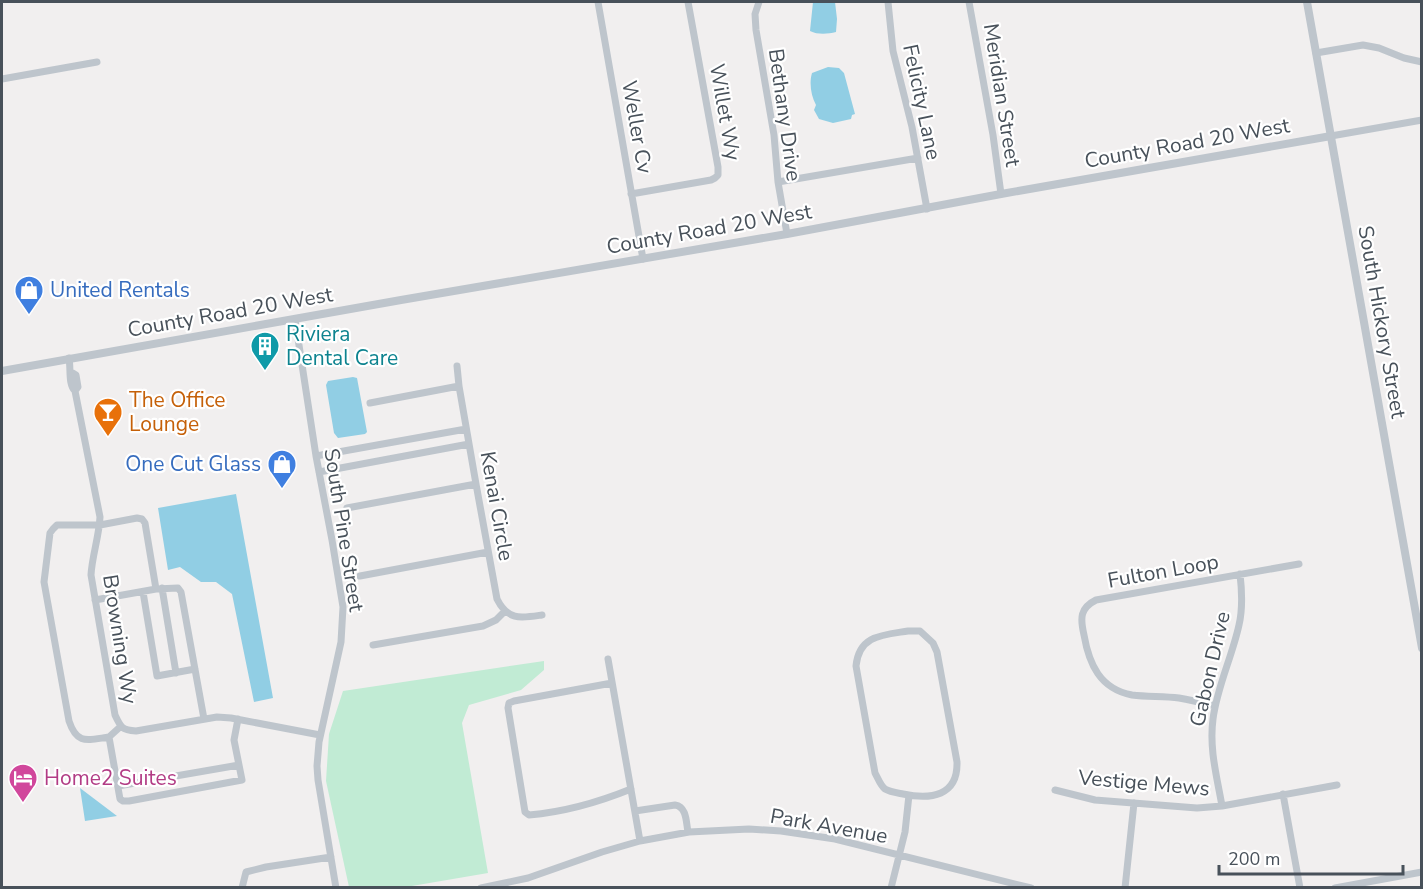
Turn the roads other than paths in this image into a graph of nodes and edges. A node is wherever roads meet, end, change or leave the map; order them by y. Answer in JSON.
{"nodes":[{"id":1,"x":598,"y":2,"type":"edge"},
{"id":2,"x":688,"y":2,"type":"edge"},
{"id":3,"x":759,"y":2,"type":"edge"},
{"id":4,"x":888,"y":2,"type":"edge"},
{"id":5,"x":969,"y":2,"type":"edge"},
{"id":6,"x":1307,"y":2,"type":"edge"},
{"id":7,"x":1316,"y":53,"type":"junction"},
{"id":8,"x":97,"y":62,"type":"dead end"},
{"id":9,"x":1422,"y":62,"type":"edge"},
{"id":10,"x":2,"y":79,"type":"edge"},
{"id":11,"x":1422,"y":120,"type":"edge"},
{"id":12,"x":1331,"y":136,"type":"junction"},
{"id":13,"x":918,"y":158,"type":"junction"},
{"id":14,"x":778,"y":182,"type":"junction"},
{"id":15,"x":631,"y":194,"type":"junction"},
{"id":16,"x":1001,"y":195,"type":"junction"},
{"id":17,"x":927,"y":209,"type":"junction"},
{"id":18,"x":787,"y":234,"type":"junction"},
{"id":19,"x":643,"y":259,"type":"junction"},
{"id":20,"x":295,"y":319,"type":"junction"},
{"id":21,"x":69,"y":358,"type":"junction"},
{"id":22,"x":457,"y":366,"type":"dead end"},
{"id":23,"x":2,"y":371,"type":"edge"},
{"id":24,"x":459,"y":387,"type":"junction"},
{"id":25,"x":370,"y":403,"type":"dead end"},
{"id":26,"x":466,"y":429,"type":"junction"},
{"id":27,"x":393,"y":443,"type":"junction"},
{"id":28,"x":469,"y":444,"type":"junction"},
{"id":29,"x":316,"y":456,"type":"junction"},
{"id":30,"x":395,"y":458,"type":"junction"},
{"id":31,"x":319,"y":472,"type":"junction"},
{"id":32,"x":476,"y":484,"type":"junction"},
{"id":33,"x":347,"y":508,"type":"dead end"},
{"id":34,"x":100,"y":525,"type":"junction"},
{"id":35,"x":488,"y":552,"type":"junction"},
{"id":36,"x":1299,"y":564,"type":"dead end"},
{"id":37,"x":1240,"y":574,"type":"junction"},
{"id":38,"x":360,"y":576,"type":"dead end"},
{"id":39,"x":159,"y":588,"type":"junction"},
{"id":40,"x":143,"y":592,"type":"junction"},
{"id":41,"x":95,"y":600,"type":"junction"},
{"id":42,"x":505,"y":611,"type":"junction"},
{"id":43,"x":542,"y":615,"type":"dead end"},
{"id":44,"x":373,"y":645,"type":"dead end"},
{"id":45,"x":1422,"y":648,"type":"edge"},
{"id":46,"x":608,"y":659,"type":"dead end"},
{"id":47,"x":195,"y":669,"type":"junction"},
{"id":48,"x":176,"y":673,"type":"junction"},
{"id":49,"x":612,"y":683,"type":"junction"},
{"id":50,"x":1215,"y":706,"type":"junction"},
{"id":51,"x":204,"y":719,"type":"junction"},
{"id":52,"x":238,"y":719,"type":"junction"},
{"id":53,"x":120,"y":727,"type":"junction"},
{"id":54,"x":320,"y":735,"type":"junction"},
{"id":55,"x":109,"y":737,"type":"junction"},
{"id":56,"x":239,"y":765,"type":"junction"},
{"id":57,"x":1337,"y":785,"type":"dead end"},
{"id":58,"x":118,"y":786,"type":"junction"},
{"id":59,"x":631,"y":789,"type":"junction"},
{"id":60,"x":1055,"y":790,"type":"dead end"},
{"id":61,"x":1283,"y":794,"type":"junction"},
{"id":62,"x":909,"y":795,"type":"junction"},
{"id":63,"x":1134,"y":803,"type":"junction"},
{"id":64,"x":1222,"y":806,"type":"junction"},
{"id":65,"x":635,"y":811,"type":"junction"},
{"id":66,"x":688,"y":832,"type":"junction"},
{"id":67,"x":640,"y":841,"type":"junction"},
{"id":68,"x":899,"y":855,"type":"junction"},
{"id":69,"x":331,"y":857,"type":"junction"},
{"id":70,"x":1422,"y":872,"type":"edge"},
{"id":71,"x":242,"y":888,"type":"edge"},
{"id":72,"x":336,"y":888,"type":"edge"},
{"id":73,"x":481,"y":888,"type":"edge"},
{"id":74,"x":891,"y":888,"type":"edge"},
{"id":75,"x":1031,"y":888,"type":"edge"},
{"id":76,"x":1125,"y":888,"type":"edge"},
{"id":77,"x":1300,"y":888,"type":"edge"},
{"id":78,"x":1335,"y":888,"type":"edge"}],
"edges":[{"from":1,"to":15,"type":"street","name":"Weller Cv"},
{"from":2,"to":15,"type":"street","name":"Willet Wy"},
{"from":3,"to":14,"type":"street","name":"Bethany Drive"},
{"from":4,"to":13,"type":"street","name":"Felicity Lane"},
{"from":5,"to":16,"type":"street","name":"Meridian Street"},
{"from":6,"to":7,"type":"street","name":"South Hickory Street"},
{"from":7,"to":9,"type":"street"},
{"from":7,"to":12,"type":"street","name":"South Hickory Street"},
{"from":8,"to":10,"type":"street"},
{"from":11,"to":12,"type":"street","name":"County Road 20 West"},
{"from":12,"to":16,"type":"street","name":"County Road 20 West"},
{"from":12,"to":45,"type":"street","name":"South Hickory Street"},
{"from":13,"to":14,"type":"street"},
{"from":13,"to":17,"type":"street","name":"Felicity Lane"},
{"from":14,"to":18,"type":"street","name":"Bethany Drive"},
{"from":15,"to":19,"type":"street","name":"Weller Cv"},
{"from":16,"to":17,"type":"street","name":"County Road 20 West"},
{"from":17,"to":18,"type":"street","name":"County Road 20 West"},
{"from":18,"to":19,"type":"street","name":"County Road 20 West"},
{"from":19,"to":20,"type":"street","name":"County Road 20 West"},
{"from":20,"to":21,"type":"street","name":"County Road 20 West"},
{"from":20,"to":29,"type":"street","name":"South Pine Street"},
{"from":21,"to":23,"type":"street","name":"County Road 20 West"},
{"from":21,"to":34,"type":"street","name":"Browning Wy"},
{"from":22,"to":24,"type":"street","name":"Kenai Circle"},
{"from":24,"to":25,"type":"street"},
{"from":24,"to":26,"type":"street","name":"Kenai Circle"},
{"from":26,"to":27,"type":"street"},
{"from":26,"to":28,"type":"street","name":"Kenai Circle"},
{"from":27,"to":29,"type":"street"},
{"from":27,"to":30,"type":"street"},
{"from":28,"to":30,"type":"street"},
{"from":28,"to":32,"type":"street","name":"Kenai Circle"},
{"from":29,"to":31,"type":"street","name":"South Pine Street"},
{"from":30,"to":31,"type":"street"},
{"from":31,"to":54,"type":"street","name":"South Pine Street"},
{"from":32,"to":33,"type":"street"},
{"from":32,"to":35,"type":"street","name":"Kenai Circle"},
{"from":34,"to":39,"type":"street"},
{"from":34,"to":41,"type":"street","name":"Browning Wy"},
{"from":34,"to":55,"type":"street"},
{"from":35,"to":38,"type":"street"},
{"from":35,"to":42,"type":"street","name":"Kenai Circle"},
{"from":36,"to":37,"type":"street","name":"Fulton Loop"},
{"from":37,"to":50,"type":"street","name":"Gabon Drive"},
{"from":37,"to":50,"type":"street","name":"Fulton Loop"},
{"from":39,"to":40,"type":"street"},
{"from":39,"to":47,"type":"street"},
{"from":39,"to":48,"type":"street"},
{"from":40,"to":41,"type":"street"},
{"from":40,"to":48,"type":"street"},
{"from":41,"to":53,"type":"street","name":"Browning Wy"},
{"from":42,"to":43,"type":"street"},
{"from":42,"to":44,"type":"street"},
{"from":46,"to":49,"type":"street"},
{"from":47,"to":48,"type":"street"},
{"from":47,"to":51,"type":"street"},
{"from":49,"to":59,"type":"street"},
{"from":49,"to":59,"type":"street"},
{"from":50,"to":64,"type":"street","name":"Gabon Drive"},
{"from":51,"to":52,"type":"street","name":"Browning Wy"},
{"from":51,"to":53,"type":"street","name":"Browning Wy"},
{"from":52,"to":54,"type":"street","name":"Browning Wy"},
{"from":52,"to":56,"type":"street"},
{"from":53,"to":55,"type":"street"},
{"from":54,"to":69,"type":"street","name":"South Pine Street"},
{"from":55,"to":58,"type":"street"},
{"from":56,"to":58,"type":"street"},
{"from":56,"to":58,"type":"street"},
{"from":57,"to":61,"type":"street","name":"Vestige Mews"},
{"from":59,"to":65,"type":"street"},
{"from":60,"to":63,"type":"street","name":"Vestige Mews"},
{"from":61,"to":64,"type":"street","name":"Vestige Mews"},
{"from":61,"to":77,"type":"street"},
{"from":62,"to":62,"type":"street"},
{"from":62,"to":68,"type":"street"},
{"from":63,"to":64,"type":"street","name":"Vestige Mews"},
{"from":63,"to":76,"type":"street"},
{"from":65,"to":66,"type":"street"},
{"from":65,"to":67,"type":"street"},
{"from":66,"to":67,"type":"street","name":"Park Avenue"},
{"from":66,"to":68,"type":"street","name":"Park Avenue"},
{"from":67,"to":73,"type":"street","name":"Park Avenue"},
{"from":68,"to":74,"type":"street"},
{"from":68,"to":75,"type":"street","name":"Park Avenue"},
{"from":69,"to":71,"type":"street"},
{"from":69,"to":72,"type":"street","name":"South Pine Street"},
{"from":70,"to":78,"type":"street"}]}
